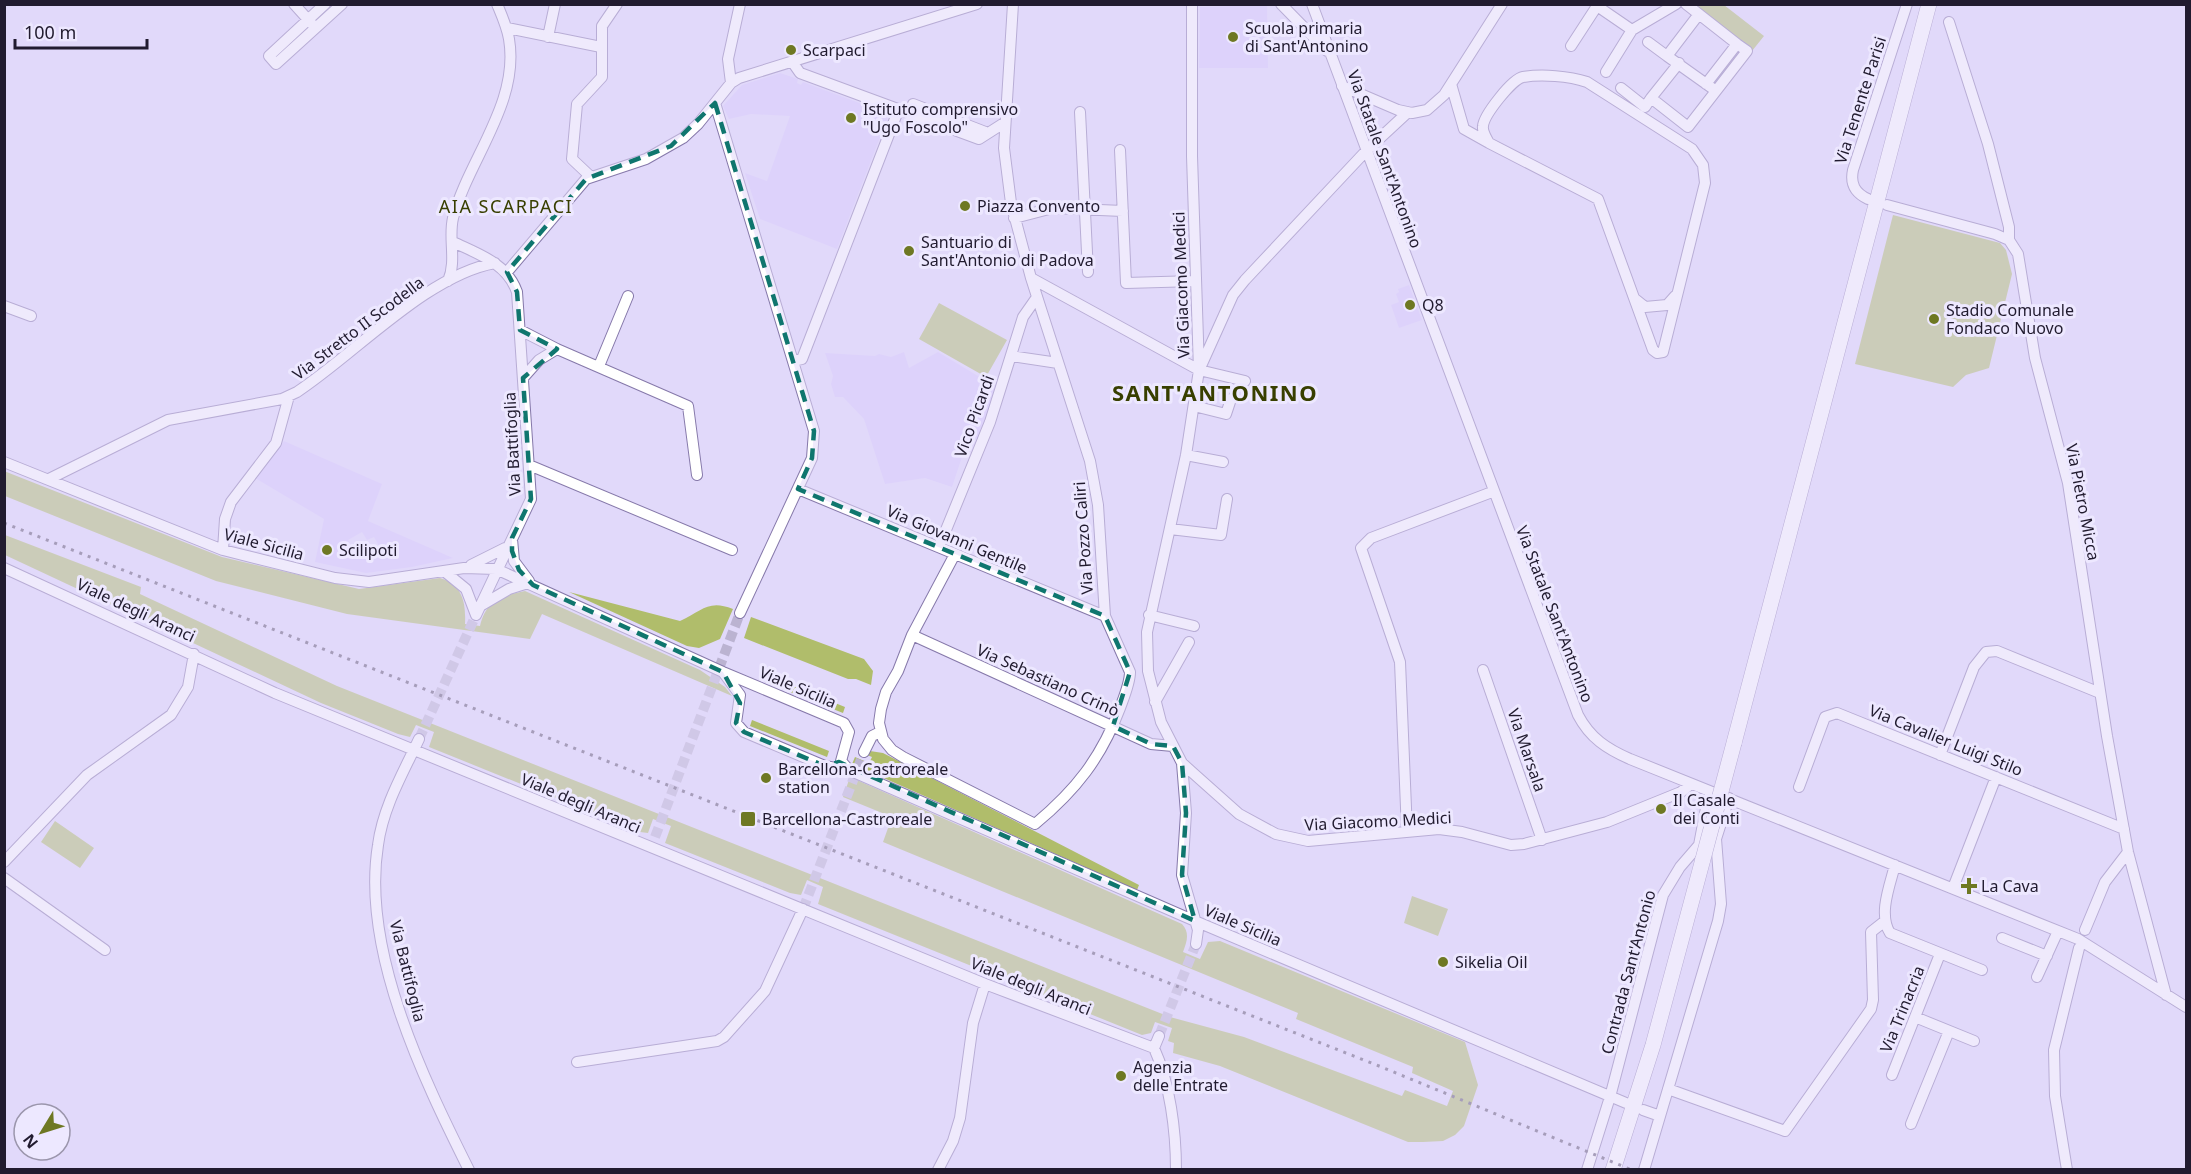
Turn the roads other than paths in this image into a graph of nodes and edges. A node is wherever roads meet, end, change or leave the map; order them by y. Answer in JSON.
{"nodes":[{"id":1,"x":294,"y":4,"type":"edge"},
{"id":2,"x":325,"y":4,"type":"edge"},
{"id":3,"x":342,"y":4,"type":"edge"},
{"id":4,"x":497,"y":4,"type":"edge"},
{"id":5,"x":555,"y":4,"type":"edge"},
{"id":6,"x":617,"y":4,"type":"edge"},
{"id":7,"x":740,"y":4,"type":"edge"},
{"id":8,"x":977,"y":4,"type":"edge"},
{"id":9,"x":1013,"y":4,"type":"edge"},
{"id":10,"x":1192,"y":4,"type":"edge"},
{"id":11,"x":1281,"y":4,"type":"edge"},
{"id":12,"x":1312,"y":4,"type":"edge"},
{"id":13,"x":1502,"y":4,"type":"edge"},
{"id":14,"x":1676,"y":4,"type":"edge"},
{"id":15,"x":1686,"y":4,"type":"edge"},
{"id":16,"x":1907,"y":4,"type":"edge"},
{"id":17,"x":1929,"y":4,"type":"edge"},
{"id":18,"x":1699,"y":14,"type":"junction"},
{"id":19,"x":1949,"y":22,"type":"dead end"},
{"id":20,"x":312,"y":24,"type":"junction"},
{"id":21,"x":507,"y":28,"type":"junction"},
{"id":22,"x":1632,"y":30,"type":"junction"},
{"id":23,"x":548,"y":37,"type":"junction"},
{"id":24,"x":1648,"y":42,"type":"dead end"},
{"id":25,"x":1737,"y":44,"type":"junction"},
{"id":26,"x":1571,"y":46,"type":"dead end"},
{"id":27,"x":601,"y":47,"type":"junction"},
{"id":28,"x":1331,"y":55,"type":"junction"},
{"id":29,"x":1667,"y":56,"type":"junction"},
{"id":30,"x":272,"y":60,"type":"dead end"},
{"id":31,"x":794,"y":63,"type":"junction"},
{"id":32,"x":1679,"y":63,"type":"junction"},
{"id":33,"x":1606,"y":72,"type":"dead end"},
{"id":34,"x":731,"y":82,"type":"junction"},
{"id":35,"x":1451,"y":84,"type":"junction"},
{"id":36,"x":1706,"y":84,"type":"junction"},
{"id":37,"x":1342,"y":86,"type":"junction"},
{"id":38,"x":1621,"y":88,"type":"dead end"},
{"id":39,"x":1716,"y":91,"type":"junction"},
{"id":40,"x":1652,"y":98,"type":"junction"},
{"id":41,"x":715,"y":103,"type":"junction"},
{"id":42,"x":913,"y":104,"type":"dead end"},
{"id":43,"x":898,"y":111,"type":"junction"},
{"id":44,"x":1080,"y":112,"type":"dead end"},
{"id":45,"x":1407,"y":113,"type":"junction"},
{"id":46,"x":1460,"y":116,"type":"junction"},
{"id":47,"x":1484,"y":119,"type":"junction"},
{"id":48,"x":1004,"y":123,"type":"junction"},
{"id":49,"x":988,"y":133,"type":"junction"},
{"id":50,"x":1489,"y":143,"type":"junction"},
{"id":51,"x":1120,"y":150,"type":"dead end"},
{"id":52,"x":1366,"y":151,"type":"junction"},
{"id":53,"x":590,"y":176,"type":"junction"},
{"id":54,"x":1868,"y":199,"type":"dead end"},
{"id":55,"x":1887,"y":206,"type":"dead end"},
{"id":56,"x":1085,"y":210,"type":"junction"},
{"id":57,"x":1123,"y":212,"type":"junction"},
{"id":58,"x":1014,"y":218,"type":"junction"},
{"id":59,"x":2009,"y":240,"type":"junction"},
{"id":60,"x":453,"y":242,"type":"junction"},
{"id":61,"x":495,"y":263,"type":"junction"},
{"id":62,"x":507,"y":272,"type":"junction"},
{"id":63,"x":1088,"y":272,"type":"dead end"},
{"id":64,"x":1031,"y":278,"type":"junction"},
{"id":65,"x":448,"y":281,"type":"junction"},
{"id":66,"x":1196,"y":281,"type":"junction"},
{"id":67,"x":1632,"y":294,"type":"junction"},
{"id":68,"x":1676,"y":294,"type":"junction"},
{"id":69,"x":628,"y":296,"type":"dead end"},
{"id":70,"x":1037,"y":297,"type":"junction"},
{"id":71,"x":4,"y":306,"type":"edge"},
{"id":72,"x":1663,"y":306,"type":"junction"},
{"id":73,"x":1646,"y":307,"type":"junction"},
{"id":74,"x":31,"y":316,"type":"dead end"},
{"id":75,"x":1640,"y":318,"type":"junction"},
{"id":76,"x":1671,"y":322,"type":"junction"},
{"id":77,"x":520,"y":330,"type":"junction"},
{"id":78,"x":556,"y":349,"type":"junction"},
{"id":79,"x":1011,"y":356,"type":"junction"},
{"id":80,"x":793,"y":362,"type":"junction"},
{"id":81,"x":1058,"y":363,"type":"junction"},
{"id":82,"x":599,"y":366,"type":"junction"},
{"id":83,"x":1199,"y":370,"type":"junction"},
{"id":84,"x":523,"y":378,"type":"junction"},
{"id":85,"x":1245,"y":381,"type":"dead end"},
{"id":86,"x":290,"y":396,"type":"junction"},
{"id":87,"x":1231,"y":399,"type":"dead end"},
{"id":88,"x":1194,"y":406,"type":"junction"},
{"id":89,"x":1186,"y":455,"type":"junction"},
{"id":90,"x":4,"y":462,"type":"edge"},
{"id":91,"x":1223,"y":462,"type":"dead end"},
{"id":92,"x":529,"y":465,"type":"junction"},
{"id":93,"x":697,"y":475,"type":"dead end"},
{"id":94,"x":48,"y":479,"type":"junction"},
{"id":95,"x":798,"y":489,"type":"junction"},
{"id":96,"x":1492,"y":492,"type":"junction"},
{"id":97,"x":1227,"y":499,"type":"dead end"},
{"id":98,"x":1170,"y":529,"type":"junction"},
{"id":99,"x":510,"y":542,"type":"junction"},
{"id":100,"x":939,"y":547,"type":"junction"},
{"id":101,"x":223,"y":550,"type":"junction"},
{"id":102,"x":732,"y":550,"type":"dead end"},
{"id":103,"x":955,"y":554,"type":"junction"},
{"id":104,"x":4,"y":568,"type":"edge"},
{"id":105,"x":464,"y":568,"type":"junction"},
{"id":106,"x":496,"y":569,"type":"junction"},
{"id":107,"x":444,"y":571,"type":"junction"},
{"id":108,"x":531,"y":584,"type":"junction"},
{"id":109,"x":479,"y":610,"type":"junction"},
{"id":110,"x":740,"y":613,"type":"tunnel mouth"},
{"id":111,"x":1149,"y":615,"type":"junction"},
{"id":112,"x":1105,"y":616,"type":"junction"},
{"id":113,"x":1194,"y":626,"type":"dead end"},
{"id":114,"x":912,"y":635,"type":"junction"},
{"id":115,"x":1189,"y":642,"type":"dead end"},
{"id":116,"x":194,"y":654,"type":"junction"},
{"id":117,"x":1483,"y":670,"type":"dead end"},
{"id":118,"x":723,"y":672,"type":"junction"},
{"id":119,"x":1149,"y":676,"type":"junction"},
{"id":120,"x":1130,"y":678,"type":"junction"},
{"id":121,"x":2100,"y":693,"type":"junction"},
{"id":122,"x":1155,"y":702,"type":"junction"},
{"id":123,"x":1113,"y":726,"type":"junction"},
{"id":124,"x":880,"y":732,"type":"junction"},
{"id":125,"x":417,"y":744,"type":"junction"},
{"id":126,"x":1173,"y":746,"type":"junction"},
{"id":127,"x":864,"y":752,"type":"tunnel mouth"},
{"id":128,"x":1940,"y":754,"type":"junction"},
{"id":129,"x":841,"y":758,"type":"junction"},
{"id":130,"x":1182,"y":763,"type":"junction"},
{"id":131,"x":829,"y":766,"type":"junction"},
{"id":132,"x":851,"y":771,"type":"junction"},
{"id":133,"x":1996,"y":777,"type":"junction"},
{"id":134,"x":1694,"y":785,"type":"junction"},
{"id":135,"x":1799,"y":787,"type":"dead end"},
{"id":136,"x":1716,"y":793,"type":"junction"},
{"id":137,"x":1729,"y":798,"type":"junction"},
{"id":138,"x":1706,"y":807,"type":"junction"},
{"id":139,"x":2124,"y":829,"type":"junction"},
{"id":140,"x":1407,"y":832,"type":"junction"},
{"id":141,"x":656,"y":837,"type":"tunnel mouth"},
{"id":142,"x":1542,"y":840,"type":"junction"},
{"id":143,"x":651,"y":849,"type":"junction"},
{"id":144,"x":2128,"y":852,"type":"junction"},
{"id":145,"x":1705,"y":854,"type":"junction"},
{"id":146,"x":4,"y":862,"type":"edge"},
{"id":147,"x":1895,"y":865,"type":"junction"},
{"id":148,"x":4,"y":878,"type":"edge"},
{"id":149,"x":1953,"y":888,"type":"junction"},
{"id":150,"x":803,"y":909,"type":"junction"},
{"id":151,"x":1195,"y":921,"type":"junction"},
{"id":152,"x":1885,"y":921,"type":"junction"},
{"id":153,"x":2058,"y":931,"type":"junction"},
{"id":154,"x":2002,"y":938,"type":"dead end"},
{"id":155,"x":2082,"y":940,"type":"junction"},
{"id":156,"x":1196,"y":944,"type":"tunnel mouth"},
{"id":157,"x":105,"y":950,"type":"dead end"},
{"id":158,"x":1940,"y":954,"type":"junction"},
{"id":159,"x":2047,"y":956,"type":"junction"},
{"id":160,"x":1982,"y":970,"type":"dead end"},
{"id":161,"x":2037,"y":977,"type":"dead end"},
{"id":162,"x":984,"y":984,"type":"junction"},
{"id":163,"x":2166,"y":995,"type":"junction"},
{"id":164,"x":2187,"y":1007,"type":"edge"},
{"id":165,"x":1915,"y":1017,"type":"junction"},
{"id":166,"x":1949,"y":1031,"type":"junction"},
{"id":167,"x":1158,"y":1036,"type":"tunnel mouth"},
{"id":168,"x":1974,"y":1041,"type":"dead end"},
{"id":169,"x":1154,"y":1048,"type":"junction"},
{"id":170,"x":577,"y":1062,"type":"dead end"},
{"id":171,"x":1892,"y":1075,"type":"dead end"},
{"id":172,"x":1668,"y":1089,"type":"junction"},
{"id":173,"x":1610,"y":1097,"type":"junction"},
{"id":174,"x":1626,"y":1103,"type":"dead end"},
{"id":175,"x":1643,"y":1110,"type":"dead end"},
{"id":176,"x":1660,"y":1116,"type":"junction"},
{"id":177,"x":1911,"y":1124,"type":"dead end"},
{"id":178,"x":469,"y":1170,"type":"edge"},
{"id":179,"x":938,"y":1170,"type":"edge"},
{"id":180,"x":1176,"y":1170,"type":"edge"},
{"id":181,"x":1587,"y":1170,"type":"edge"},
{"id":182,"x":1613,"y":1170,"type":"edge"},
{"id":183,"x":1644,"y":1170,"type":"edge"},
{"id":184,"x":2067,"y":1170,"type":"edge"}],
"edges":[{"from":1,"to":20,"type":"street"},
{"from":2,"to":20,"type":"street"},
{"from":3,"to":20,"type":"street"},
{"from":4,"to":21,"type":"street"},
{"from":5,"to":23,"type":"street"},
{"from":6,"to":27,"type":"street"},
{"from":7,"to":34,"type":"street"},
{"from":8,"to":31,"type":"street"},
{"from":9,"to":48,"type":"street"},
{"from":10,"to":66,"type":"street","name":"Via Giacomo Medici"},
{"from":11,"to":28,"type":"street"},
{"from":12,"to":28,"type":"street","name":"Via Statale Sant'Antonino"},
{"from":13,"to":35,"type":"street"},
{"from":14,"to":22,"type":"street"},
{"from":15,"to":18,"type":"street"},
{"from":16,"to":54,"type":"street","name":"Via Tenente Parisi"},
{"from":17,"to":145,"type":"highway","bridge":true},
{"from":18,"to":25,"type":"street"},
{"from":18,"to":29,"type":"street"},
{"from":19,"to":59,"type":"street","name":"Via Pietro Micca"},
{"from":20,"to":30,"type":"street"},
{"from":21,"to":23,"type":"street"},
{"from":21,"to":60,"type":"street"},
{"from":22,"to":26,"type":"street"},
{"from":22,"to":33,"type":"street"},
{"from":23,"to":27,"type":"street"},
{"from":24,"to":29,"type":"street"},
{"from":25,"to":36,"type":"street"},
{"from":25,"to":39,"type":"street"},
{"from":27,"to":53,"type":"street"},
{"from":28,"to":37,"type":"street","name":"Via Statale Sant'Antonino"},
{"from":29,"to":32,"type":"street"},
{"from":31,"to":34,"type":"street"},
{"from":31,"to":43,"type":"street"},
{"from":32,"to":36,"type":"street"},
{"from":32,"to":40,"type":"street"},
{"from":34,"to":41,"type":"street"},
{"from":35,"to":45,"type":"street"},
{"from":35,"to":46,"type":"street"},
{"from":36,"to":39,"type":"street"},
{"from":37,"to":45,"type":"street"},
{"from":37,"to":52,"type":"street","name":"Via Statale Sant'Antonino"},
{"from":38,"to":40,"type":"street"},
{"from":39,"to":40,"type":"street"},
{"from":41,"to":53,"type":"street"},
{"from":41,"to":80,"type":"street"},
{"from":42,"to":49,"type":"street"},
{"from":43,"to":49,"type":"street"},
{"from":43,"to":80,"type":"street"},
{"from":44,"to":56,"type":"street"},
{"from":45,"to":52,"type":"street"},
{"from":46,"to":47,"type":"street"},
{"from":46,"to":50,"type":"street"},
{"from":47,"to":50,"type":"street"},
{"from":47,"to":68,"type":"street"},
{"from":48,"to":49,"type":"street"},
{"from":48,"to":58,"type":"street"},
{"from":50,"to":67,"type":"street"},
{"from":51,"to":57,"type":"street"},
{"from":52,"to":83,"type":"street"},
{"from":52,"to":96,"type":"street","name":"Via Statale Sant'Antonino"},
{"from":53,"to":62,"type":"street"},
{"from":55,"to":59,"type":"street"},
{"from":56,"to":57,"type":"street"},
{"from":56,"to":58,"type":"street"},
{"from":56,"to":63,"type":"street"},
{"from":57,"to":66,"type":"street"},
{"from":58,"to":64,"type":"street"},
{"from":59,"to":121,"type":"street","name":"Via Pietro Micca"},
{"from":60,"to":61,"type":"street"},
{"from":60,"to":65,"type":"street"},
{"from":61,"to":62,"type":"street"},
{"from":61,"to":65,"type":"street","name":"Via Stretto II Scodella"},
{"from":62,"to":77,"type":"street","name":"Via Battifoglia"},
{"from":64,"to":70,"type":"street","name":"Via Pozzo Caliri"},
{"from":64,"to":83,"type":"street"},
{"from":65,"to":86,"type":"street","name":"Via Stretto II Scodella"},
{"from":66,"to":83,"type":"street","name":"Via Giacomo Medici"},
{"from":67,"to":73,"type":"street"},
{"from":67,"to":75,"type":"street"},
{"from":68,"to":72,"type":"street"},
{"from":68,"to":76,"type":"street"},
{"from":69,"to":82,"type":"street"},
{"from":70,"to":79,"type":"street","name":"Vico Picardi"},
{"from":70,"to":81,"type":"street","name":"Via Pozzo Caliri"},
{"from":71,"to":74,"type":"street"},
{"from":72,"to":73,"type":"street"},
{"from":72,"to":76,"type":"street"},
{"from":73,"to":75,"type":"street"},
{"from":75,"to":76,"type":"street"},
{"from":77,"to":78,"type":"street"},
{"from":77,"to":84,"type":"street","name":"Via Battifoglia"},
{"from":78,"to":82,"type":"street"},
{"from":78,"to":84,"type":"street"},
{"from":79,"to":81,"type":"street"},
{"from":79,"to":100,"type":"street","name":"Vico Picardi"},
{"from":80,"to":95,"type":"street"},
{"from":81,"to":112,"type":"street","name":"Via Pozzo Caliri"},
{"from":82,"to":93,"type":"street"},
{"from":83,"to":85,"type":"street"},
{"from":83,"to":88,"type":"street","name":"Via Giacomo Medici"},
{"from":84,"to":92,"type":"street","name":"Via Battifoglia"},
{"from":86,"to":94,"type":"street","name":"Via Stretto II Scodella"},
{"from":86,"to":101,"type":"street"},
{"from":87,"to":88,"type":"street"},
{"from":88,"to":89,"type":"street","name":"Via Giacomo Medici"},
{"from":89,"to":91,"type":"street"},
{"from":89,"to":98,"type":"street","name":"Via Giacomo Medici"},
{"from":90,"to":94,"type":"street","name":"Viale Sicilia"},
{"from":92,"to":99,"type":"street","name":"Via Battifoglia"},
{"from":92,"to":102,"type":"street"},
{"from":94,"to":101,"type":"street","name":"Viale Sicilia"},
{"from":95,"to":100,"type":"street","name":"Via Giovanni Gentile"},
{"from":95,"to":110,"type":"street"},
{"from":96,"to":134,"type":"street","name":"Via Statale Sant'Antonino"},
{"from":96,"to":140,"type":"street"},
{"from":97,"to":98,"type":"street"},
{"from":98,"to":111,"type":"street","name":"Via Giacomo Medici"},
{"from":99,"to":105,"type":"street"},
{"from":99,"to":106,"type":"street","name":"Via Battifoglia"},
{"from":99,"to":108,"type":"street"},
{"from":100,"to":103,"type":"street","name":"Via Giovanni Gentile"},
{"from":101,"to":107,"type":"street","name":"Viale Sicilia"},
{"from":103,"to":112,"type":"street","name":"Via Giovanni Gentile"},
{"from":103,"to":114,"type":"street"},
{"from":104,"to":116,"type":"street","name":"Viale degli Aranci"},
{"from":105,"to":106,"type":"street","name":"Viale Sicilia"},
{"from":105,"to":107,"type":"street","name":"Viale Sicilia"},
{"from":106,"to":108,"type":"street","name":"Viale Sicilia"},
{"from":106,"to":109,"type":"street","name":"Via Battifoglia"},
{"from":107,"to":109,"type":"street"},
{"from":108,"to":109,"type":"street"},
{"from":108,"to":118,"type":"street","name":"Viale Sicilia"},
{"from":111,"to":113,"type":"street"},
{"from":111,"to":119,"type":"street","name":"Via Giacomo Medici"},
{"from":112,"to":120,"type":"street","name":"Via Pozzo Caliri"},
{"from":114,"to":123,"type":"street","name":"Via Sebastiano Crinò"},
{"from":114,"to":124,"type":"street"},
{"from":115,"to":122,"type":"street"},
{"from":116,"to":125,"type":"street","name":"Viale degli Aranci"},
{"from":116,"to":146,"type":"street"},
{"from":117,"to":142,"type":"street","name":"Via Marsala"},
{"from":118,"to":129,"type":"street","name":"Viale Sicilia"},
{"from":118,"to":131,"type":"street","name":"Viale Sicilia"},
{"from":119,"to":120,"type":"street"},
{"from":119,"to":122,"type":"street","name":"Via Giacomo Medici"},
{"from":120,"to":123,"type":"street"},
{"from":121,"to":128,"type":"street"},
{"from":121,"to":139,"type":"street","name":"Via Pietro Micca"},
{"from":122,"to":126,"type":"street","name":"Via Giacomo Medici"},
{"from":123,"to":124,"type":"street"},
{"from":123,"to":126,"type":"street","name":"Via Sebastiano Crinò"},
{"from":124,"to":127,"type":"street"},
{"from":125,"to":143,"type":"street","name":"Viale degli Aranci"},
{"from":125,"to":178,"type":"street","name":"Via Battifoglia"},
{"from":126,"to":130,"type":"street","name":"Via Giacomo Medici"},
{"from":128,"to":133,"type":"street","name":"Via Cavalier Luigi Stilo"},
{"from":128,"to":135,"type":"street","name":"Via Cavalier Luigi Stilo"},
{"from":129,"to":131,"type":"street"},
{"from":129,"to":132,"type":"street","name":"Viale Sicilia"},
{"from":130,"to":140,"type":"street","name":"Via Giacomo Medici"},
{"from":130,"to":151,"type":"street"},
{"from":131,"to":132,"type":"street","name":"Viale Sicilia"},
{"from":132,"to":151,"type":"street","name":"Viale Sicilia"},
{"from":133,"to":139,"type":"street","name":"Via Cavalier Luigi Stilo"},
{"from":133,"to":149,"type":"street"},
{"from":134,"to":136,"type":"street","name":"Via Statale Sant'Antonino"},
{"from":134,"to":138,"type":"street"},
{"from":134,"to":142,"type":"street","name":"Via Giacomo Medici"},
{"from":136,"to":137,"type":"street","name":"Via Statale Sant'Antonino"},
{"from":136,"to":138,"type":"street","name":"Contrada Sant'Antonio"},
{"from":137,"to":145,"type":"street","name":"Contrada Sant'Antonio"},
{"from":137,"to":147,"type":"street","name":"Via Statale Sant'Antonino"},
{"from":138,"to":145,"type":"street","name":"Contrada Sant'Antonio"},
{"from":139,"to":144,"type":"street","name":"Via Pietro Micca"},
{"from":140,"to":142,"type":"street","name":"Via Giacomo Medici"},
{"from":141,"to":143,"type":"street"},
{"from":143,"to":150,"type":"street","name":"Viale degli Aranci"},
{"from":144,"to":155,"type":"street"},
{"from":144,"to":163,"type":"street","name":"Via Pietro Micca"},
{"from":145,"to":172,"type":"street","name":"Contrada Sant'Antonio"},
{"from":145,"to":173,"type":"street","name":"Contrada Sant'Antonio"},
{"from":145,"to":182,"type":"highway"},
{"from":147,"to":149,"type":"street","name":"Via Statale Sant'Antonino"},
{"from":147,"to":152,"type":"street"},
{"from":148,"to":157,"type":"street"},
{"from":149,"to":153,"type":"street","name":"Via Statale Sant'Antonino"},
{"from":150,"to":162,"type":"street","name":"Viale degli Aranci"},
{"from":150,"to":170,"type":"street"},
{"from":151,"to":156,"type":"street"},
{"from":151,"to":173,"type":"street","name":"Viale Sicilia"},
{"from":152,"to":158,"type":"street"},
{"from":152,"to":172,"type":"street"},
{"from":153,"to":155,"type":"street","name":"Via Statale Sant'Antonino"},
{"from":153,"to":159,"type":"street"},
{"from":154,"to":159,"type":"street"},
{"from":155,"to":163,"type":"street","name":"Via Statale Sant'Antonino"},
{"from":155,"to":184,"type":"street"},
{"from":158,"to":160,"type":"street"},
{"from":158,"to":165,"type":"street","name":"Via Trinacria"},
{"from":159,"to":161,"type":"street"},
{"from":162,"to":169,"type":"street","name":"Viale degli Aranci"},
{"from":162,"to":179,"type":"street"},
{"from":163,"to":164,"type":"street","name":"Via Statale Sant'Antonino"},
{"from":165,"to":166,"type":"street"},
{"from":165,"to":171,"type":"street","name":"Via Trinacria"},
{"from":166,"to":168,"type":"street"},
{"from":166,"to":177,"type":"street"},
{"from":167,"to":169,"type":"street"},
{"from":169,"to":180,"type":"street"},
{"from":172,"to":176,"type":"street","name":"Contrada Sant'Antonio"},
{"from":173,"to":174,"type":"street","name":"Viale Sicilia"},
{"from":173,"to":181,"type":"street","name":"Contrada Sant'Antonio"},
{"from":175,"to":176,"type":"street"},
{"from":176,"to":183,"type":"street","name":"Contrada Sant'Antonio"}]}
